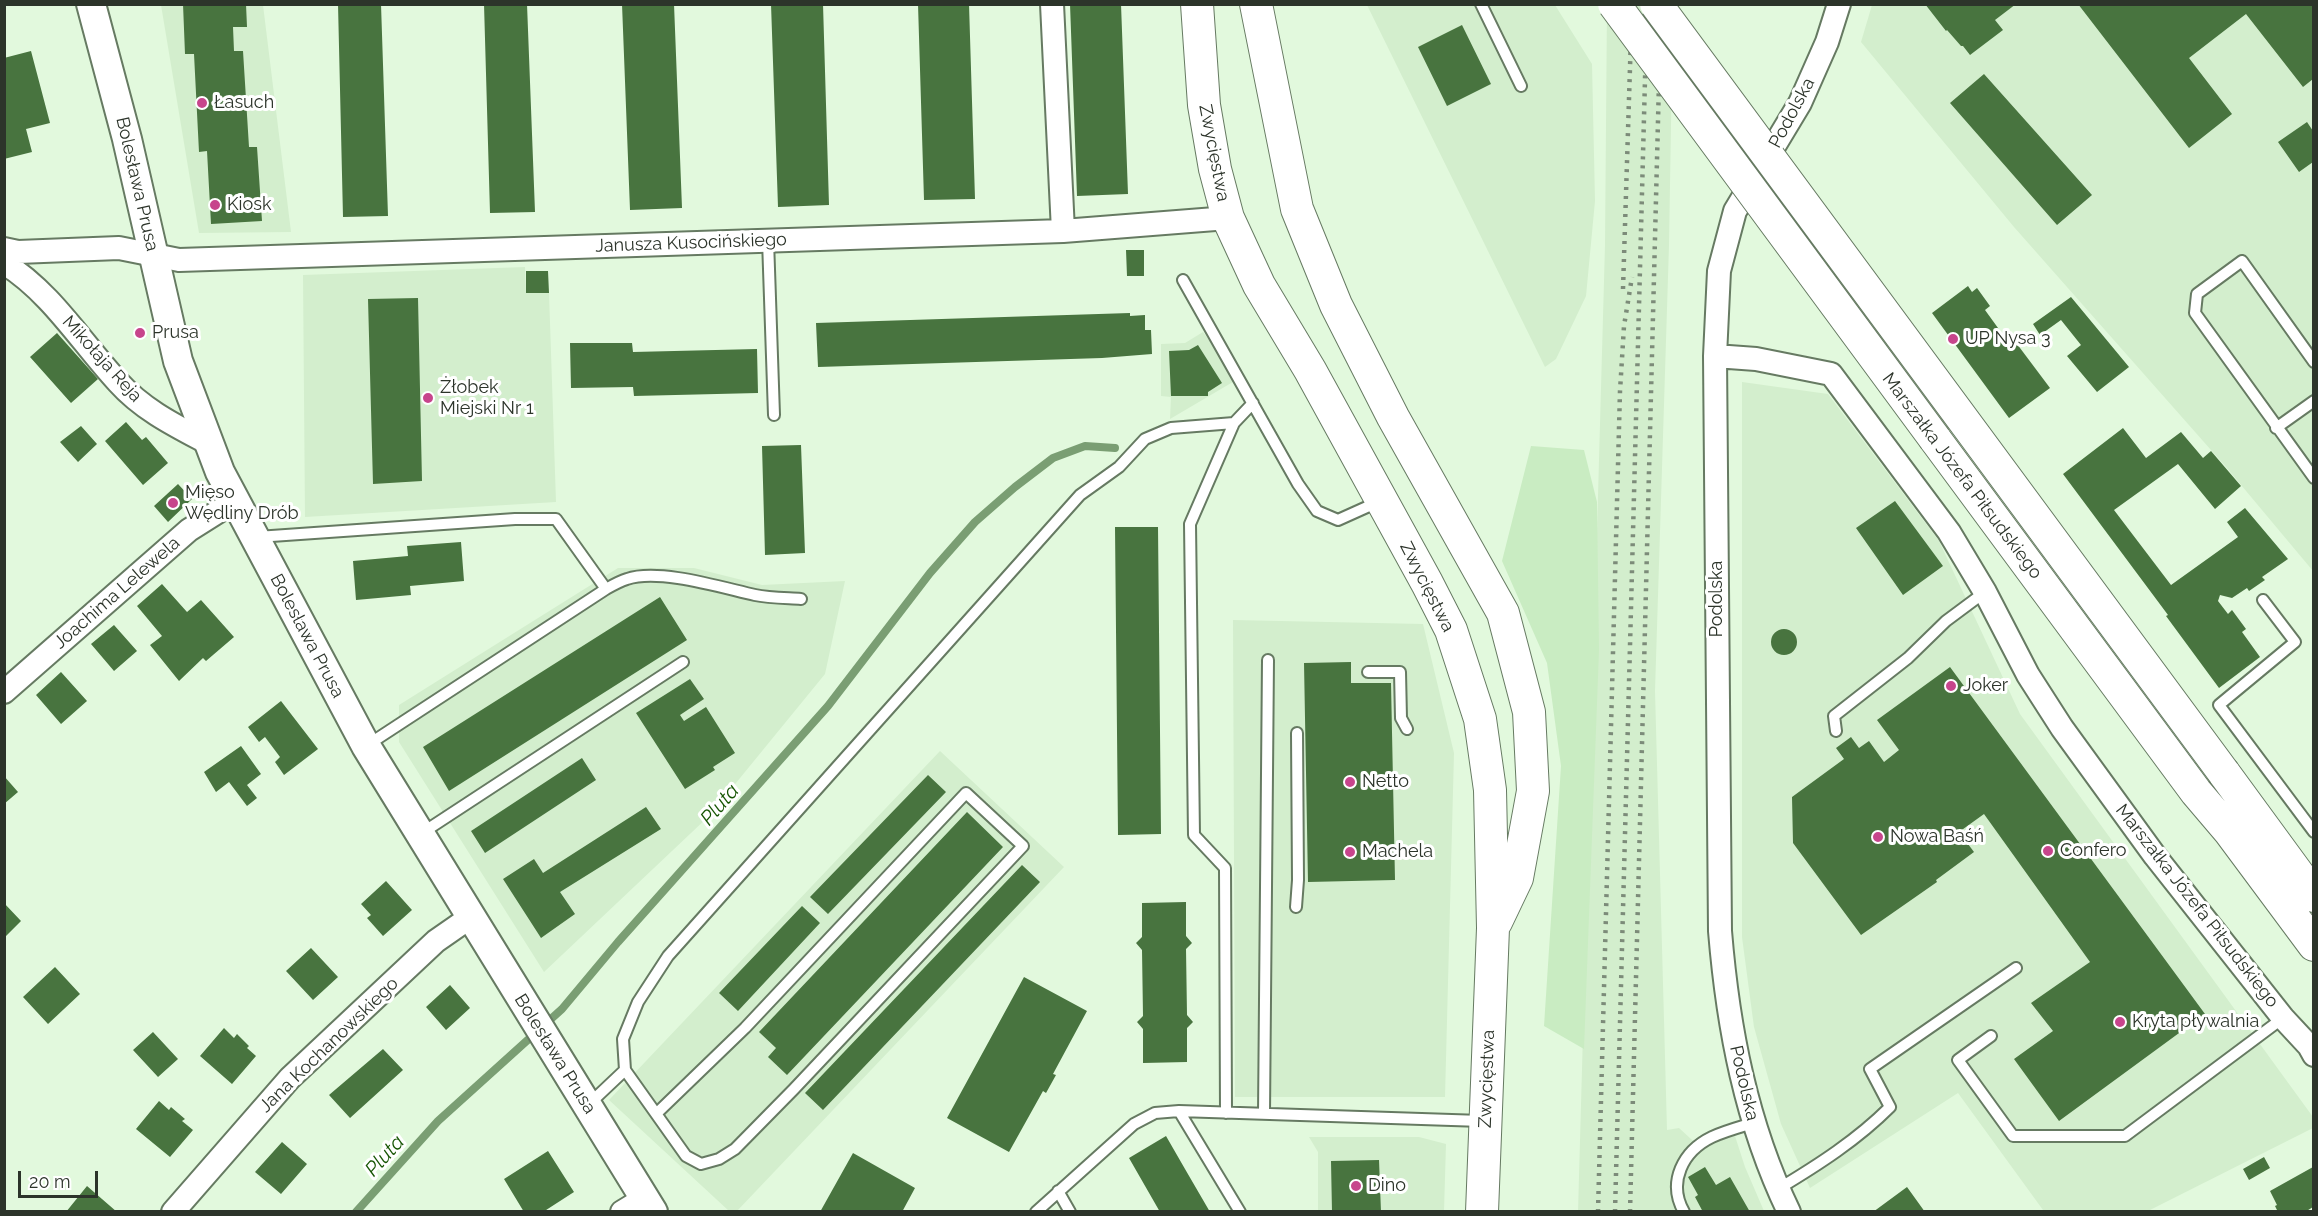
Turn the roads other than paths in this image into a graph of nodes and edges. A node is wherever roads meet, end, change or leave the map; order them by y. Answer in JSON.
{"nodes":[{"id":1,"x":91,"y":4,"type":"edge"},
{"id":2,"x":1052,"y":4,"type":"edge"},
{"id":3,"x":1197,"y":4,"type":"edge"},
{"id":4,"x":1256,"y":4,"type":"edge"},
{"id":5,"x":1481,"y":4,"type":"edge"},
{"id":6,"x":1614,"y":4,"type":"edge"},
{"id":7,"x":1656,"y":4,"type":"edge"},
{"id":8,"x":1839,"y":4,"type":"edge"},
{"id":9,"x":1521,"y":86,"type":"dead end"},
{"id":10,"x":1228,"y":218,"type":"junction"},
{"id":11,"x":1063,"y":231,"type":"junction"},
{"id":12,"x":768,"y":240,"type":"junction"},
{"id":13,"x":4,"y":249,"type":"edge"},
{"id":14,"x":153,"y":254,"type":"junction"},
{"id":15,"x":4,"y":263,"type":"edge"},
{"id":16,"x":1183,"y":280,"type":"dead end"},
{"id":17,"x":1715,"y":356,"type":"junction"},
{"id":18,"x":2313,"y":362,"type":"edge"},
{"id":19,"x":2313,"y":401,"type":"edge"},
{"id":20,"x":1253,"y":404,"type":"junction"},
{"id":21,"x":774,"y":415,"type":"dead end"},
{"id":22,"x":1234,"y":423,"type":"junction"},
{"id":23,"x":2276,"y":428,"type":"junction"},
{"id":24,"x":208,"y":443,"type":"junction"},
{"id":25,"x":2313,"y":478,"type":"edge"},
{"id":26,"x":1381,"y":500,"type":"junction"},
{"id":27,"x":235,"y":501,"type":"junction"},
{"id":28,"x":254,"y":537,"type":"junction"},
{"id":29,"x":606,"y":589,"type":"junction"},
{"id":30,"x":1985,"y":592,"type":"junction"},
{"id":31,"x":801,"y":599,"type":"dead end"},
{"id":32,"x":2263,"y":600,"type":"dead end"},
{"id":33,"x":1268,"y":660,"type":"dead end"},
{"id":34,"x":683,"y":662,"type":"dead end"},
{"id":35,"x":1368,"y":672,"type":"dead end"},
{"id":36,"x":4,"y":692,"type":"edge"},
{"id":37,"x":1407,"y":729,"type":"dead end"},
{"id":38,"x":1836,"y":731,"type":"dead end"},
{"id":39,"x":1297,"y":733,"type":"dead end"},
{"id":40,"x":366,"y":746,"type":"junction"},
{"id":41,"x":2313,"y":832,"type":"edge"},
{"id":42,"x":420,"y":835,"type":"junction"},
{"id":43,"x":2313,"y":896,"type":"edge"},
{"id":44,"x":1296,"y":907,"type":"dead end"},
{"id":45,"x":472,"y":916,"type":"junction"},
{"id":46,"x":1493,"y":928,"type":"junction"},
{"id":47,"x":2313,"y":945,"type":"edge"},
{"id":48,"x":2016,"y":968,"type":"dead end"},
{"id":49,"x":2283,"y":1018,"type":"junction"},
{"id":50,"x":1990,"y":1036,"type":"dead end"},
{"id":51,"x":2313,"y":1055,"type":"edge"},
{"id":52,"x":625,"y":1070,"type":"junction"},
{"id":53,"x":587,"y":1106,"type":"junction"},
{"id":54,"x":1179,"y":1111,"type":"junction"},
{"id":55,"x":657,"y":1113,"type":"junction"},
{"id":56,"x":1226,"y":1113,"type":"junction"},
{"id":57,"x":1264,"y":1114,"type":"junction"},
{"id":58,"x":1485,"y":1121,"type":"junction"},
{"id":59,"x":1753,"y":1123,"type":"junction"},
{"id":60,"x":1778,"y":1190,"type":"junction"},
{"id":61,"x":1058,"y":1191,"type":"junction"},
{"id":62,"x":640,"y":1207,"type":"edge"},
{"id":63,"x":172,"y":1212,"type":"edge"},
{"id":64,"x":1036,"y":1212,"type":"edge"},
{"id":65,"x":1070,"y":1212,"type":"edge"},
{"id":66,"x":1239,"y":1212,"type":"edge"},
{"id":67,"x":1482,"y":1212,"type":"edge"},
{"id":68,"x":1684,"y":1212,"type":"edge"},
{"id":69,"x":1789,"y":1212,"type":"edge"}],
"edges":[{"from":1,"to":14,"type":"street","name":"Bolesława Prusa"},
{"from":2,"to":11,"type":"street"},
{"from":3,"to":10,"type":"main road","name":"Zwycięstwa"},
{"from":4,"to":46,"type":"main road"},
{"from":5,"to":9,"type":"lane"},
{"from":6,"to":47,"type":"main road","name":"Marszałka Józefa Piłsudskiego","bridge":true},
{"from":7,"to":43,"type":"main road","name":"Marszałka Józefa Piłsudskiego","bridge":true},
{"from":8,"to":17,"type":"street","name":"Podolska"},
{"from":10,"to":11,"type":"street","name":"Janusza Kusocińskiego"},
{"from":10,"to":26,"type":"main road","name":"Zwycięstwa"},
{"from":11,"to":12,"type":"street","name":"Janusza Kusocińskiego"},
{"from":12,"to":14,"type":"street","name":"Janusza Kusocińskiego"},
{"from":12,"to":21,"type":"lane"},
{"from":13,"to":14,"type":"street"},
{"from":14,"to":24,"type":"street","name":"Bolesława Prusa"},
{"from":15,"to":24,"type":"street","name":"Mikołaja Reja"},
{"from":16,"to":20,"type":"lane"},
{"from":17,"to":30,"type":"street","name":"Marszałka Józefa Piłsudskiego"},
{"from":17,"to":59,"type":"street","name":"Podolska"},
{"from":18,"to":23,"type":"lane"},
{"from":19,"to":23,"type":"lane"},
{"from":20,"to":22,"type":"lane"},
{"from":20,"to":26,"type":"lane"},
{"from":22,"to":52,"type":"lane"},
{"from":22,"to":56,"type":"lane"},
{"from":23,"to":25,"type":"lane"},
{"from":24,"to":27,"type":"street","name":"Bolesława Prusa"},
{"from":26,"to":46,"type":"main road","name":"Zwycięstwa"},
{"from":27,"to":28,"type":"street","name":"Bolesława Prusa"},
{"from":27,"to":36,"type":"street","name":"Joachima Lelewela"},
{"from":28,"to":29,"type":"lane"},
{"from":28,"to":40,"type":"street","name":"Bolesława Prusa"},
{"from":29,"to":31,"type":"lane"},
{"from":29,"to":40,"type":"lane"},
{"from":30,"to":38,"type":"lane"},
{"from":30,"to":49,"type":"street","name":"Marszałka Józefa Piłsudskiego"},
{"from":32,"to":41,"type":"lane"},
{"from":33,"to":57,"type":"lane"},
{"from":34,"to":42,"type":"lane"},
{"from":35,"to":37,"type":"lane"},
{"from":39,"to":44,"type":"lane"},
{"from":40,"to":42,"type":"street","name":"Bolesława Prusa"},
{"from":42,"to":45,"type":"street","name":"Bolesława Prusa"},
{"from":45,"to":53,"type":"street","name":"Bolesława Prusa"},
{"from":45,"to":63,"type":"street","name":"Jana Kochanowskiego"},
{"from":46,"to":58,"type":"main road","name":"Zwycięstwa"},
{"from":48,"to":60,"type":"lane"},
{"from":49,"to":50,"type":"lane"},
{"from":49,"to":51,"type":"street","name":"Marszałka Józefa Piłsudskiego"},
{"from":52,"to":53,"type":"lane"},
{"from":52,"to":55,"type":"lane"},
{"from":53,"to":62,"type":"street","name":"Bolesława Prusa"},
{"from":54,"to":56,"type":"lane"},
{"from":54,"to":61,"type":"lane"},
{"from":54,"to":66,"type":"lane"},
{"from":55,"to":55,"type":"lane"},
{"from":56,"to":57,"type":"lane"},
{"from":57,"to":58,"type":"lane"},
{"from":58,"to":67,"type":"main road","name":"Zwycięstwa"},
{"from":59,"to":60,"type":"street","name":"Podolska"},
{"from":59,"to":68,"type":"lane"},
{"from":60,"to":69,"type":"street","name":"Podolska"},
{"from":61,"to":64,"type":"lane"},
{"from":61,"to":65,"type":"lane"}]}
